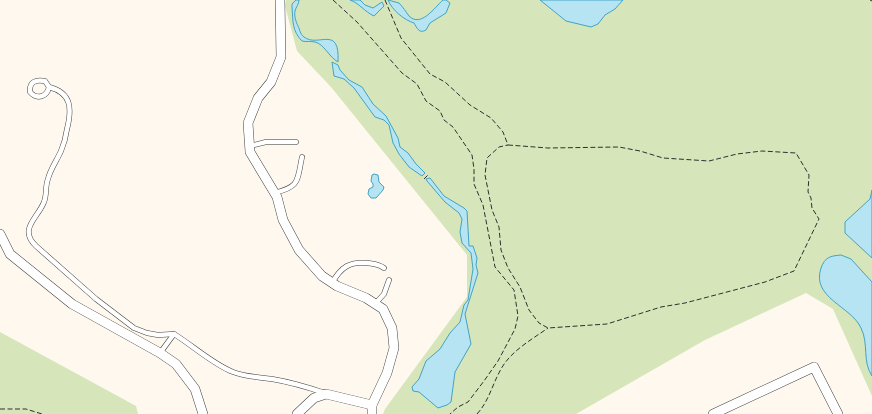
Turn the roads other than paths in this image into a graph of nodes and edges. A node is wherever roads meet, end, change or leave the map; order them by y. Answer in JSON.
{"nodes":[{"id":1,"x":280,"y":0,"type":"edge"},
{"id":2,"x":49,"y":87,"type":"junction"},
{"id":3,"x":296,"y":142,"type":"dead end"},
{"id":4,"x":250,"y":146,"type":"junction"},
{"id":5,"x":302,"y":157,"type":"dead end"},
{"id":6,"x":274,"y":193,"type":"junction"},
{"id":7,"x":0,"y":234,"type":"edge"},
{"id":8,"x":0,"y":252,"type":"edge"},
{"id":9,"x":10,"y":254,"type":"junction"},
{"id":10,"x":384,"y":268,"type":"dead end"},
{"id":11,"x":389,"y":280,"type":"dead end"},
{"id":12,"x":332,"y":283,"type":"junction"},
{"id":13,"x":375,"y":304,"type":"junction"},
{"id":14,"x":174,"y":334,"type":"junction"},
{"id":15,"x":160,"y":353,"type":"junction"},
{"id":16,"x":326,"y":394,"type":"junction"},
{"id":17,"x":372,"y":409,"type":"edge"},
{"id":18,"x":203,"y":414,"type":"edge"},
{"id":19,"x":297,"y":414,"type":"edge"},
{"id":20,"x":713,"y":414,"type":"edge"},
{"id":21,"x":838,"y":414,"type":"edge"}],
"edges":[{"from":1,"to":4,"type":"street"},
{"from":2,"to":2,"type":"lane"},
{"from":2,"to":14,"type":"lane"},
{"from":3,"to":4,"type":"lane"},
{"from":4,"to":6,"type":"street"},
{"from":5,"to":6,"type":"lane"},
{"from":6,"to":12,"type":"street"},
{"from":7,"to":9,"type":"street"},
{"from":8,"to":9,"type":"street"},
{"from":9,"to":15,"type":"street"},
{"from":10,"to":12,"type":"lane"},
{"from":11,"to":13,"type":"lane"},
{"from":12,"to":13,"type":"street"},
{"from":13,"to":17,"type":"street"},
{"from":14,"to":15,"type":"lane"},
{"from":14,"to":16,"type":"lane"},
{"from":15,"to":18,"type":"street"},
{"from":16,"to":17,"type":"street"},
{"from":16,"to":19,"type":"street"},
{"from":20,"to":21,"type":"street"}]}
